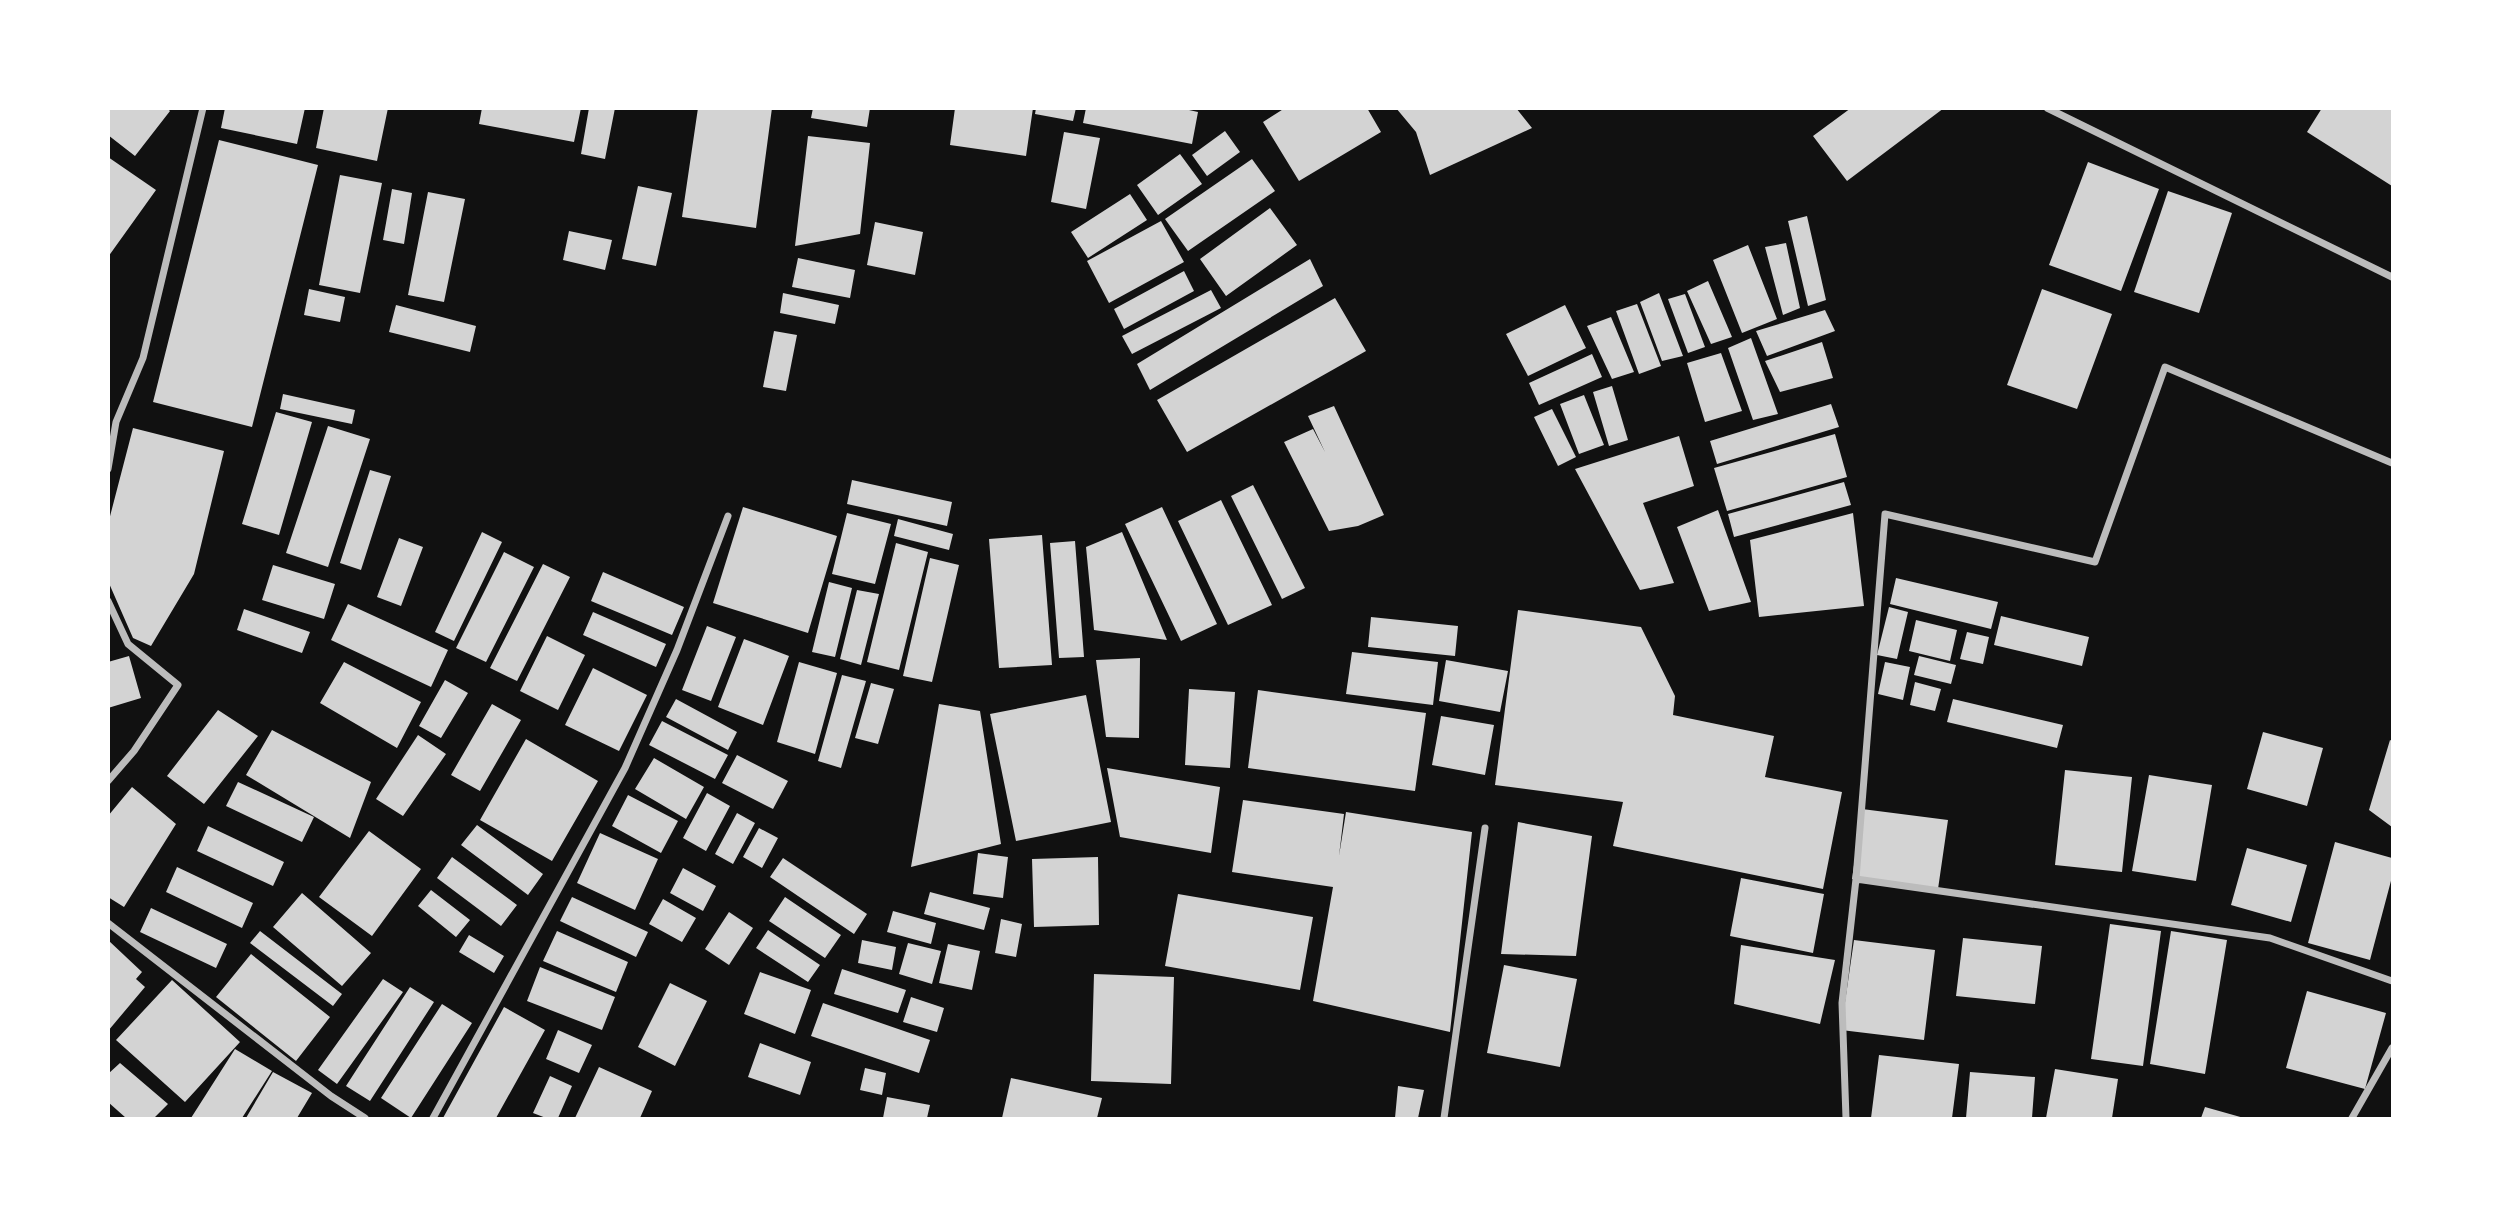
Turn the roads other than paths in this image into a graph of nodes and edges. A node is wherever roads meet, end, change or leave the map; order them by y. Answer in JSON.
{"nodes":[{"id":1,"x":203,"y":108,"type":"edge"},
{"id":2,"x":2047,"y":108,"type":"edge"},
{"id":3,"x":2392,"y":277,"type":"edge"},
{"id":4,"x":2392,"y":463,"type":"edge"},
{"id":5,"x":108,"y":469,"type":"edge"},
{"id":6,"x":728,"y":516,"type":"dead end"},
{"id":7,"x":108,"y":601,"type":"edge"},
{"id":8,"x":108,"y":781,"type":"edge"},
{"id":9,"x":1485,"y":828,"type":"dead end"},
{"id":10,"x":1856,"y":880,"type":"junction"},
{"id":11,"x":108,"y":923,"type":"edge"},
{"id":12,"x":2392,"y":981,"type":"edge"},
{"id":13,"x":2392,"y":1048,"type":"edge"},
{"id":14,"x":365,"y":1118,"type":"edge"},
{"id":15,"x":433,"y":1118,"type":"edge"},
{"id":16,"x":1444,"y":1118,"type":"edge"},
{"id":17,"x":1846,"y":1118,"type":"edge"},
{"id":18,"x":2352,"y":1118,"type":"edge"}],
"edges":[{"from":1,"to":5,"type":"street"},
{"from":2,"to":3,"type":"street"},
{"from":4,"to":10,"type":"street"},
{"from":6,"to":15,"type":"street"},
{"from":7,"to":8,"type":"street"},
{"from":9,"to":16,"type":"street"},
{"from":10,"to":12,"type":"street"},
{"from":10,"to":17,"type":"street"},
{"from":11,"to":14,"type":"street"},
{"from":13,"to":18,"type":"street"}]}
